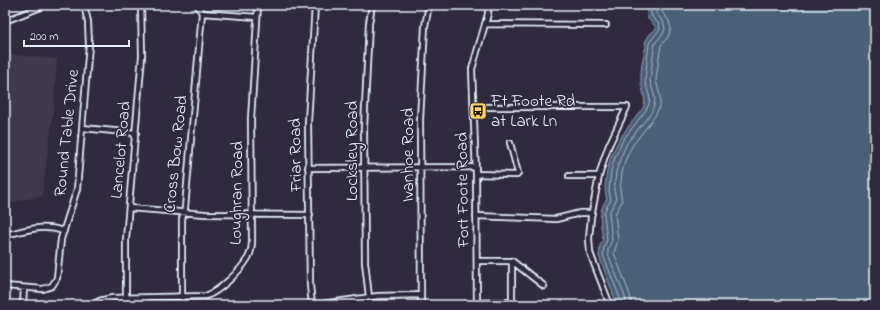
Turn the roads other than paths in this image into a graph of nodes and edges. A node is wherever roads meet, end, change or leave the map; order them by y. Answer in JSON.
{"nodes":[{"id":1,"x":46,"y":5,"type":"edge"},
{"id":2,"x":84,"y":5,"type":"edge"},
{"id":3,"x":141,"y":5,"type":"edge"},
{"id":4,"x":197,"y":5,"type":"edge"},
{"id":5,"x":258,"y":5,"type":"edge"},
{"id":6,"x":315,"y":5,"type":"edge"},
{"id":7,"x":372,"y":5,"type":"edge"},
{"id":8,"x":429,"y":5,"type":"edge"},
{"id":9,"x":486,"y":5,"type":"edge"},
{"id":10,"x":202,"y":13,"type":"junction"},
{"id":11,"x":257,"y":17,"type":"junction"},
{"id":12,"x":5,"y":20,"type":"edge"},
{"id":13,"x":485,"y":24,"type":"junction"},
{"id":14,"x":606,"y":26,"type":"dead end"},
{"id":15,"x":474,"y":107,"type":"junction"},
{"id":16,"x":82,"y":128,"type":"junction"},
{"id":17,"x":136,"y":133,"type":"junction"},
{"id":18,"x":510,"y":143,"type":"dead end"},
{"id":19,"x":420,"y":167,"type":"junction"},
{"id":20,"x":476,"y":167,"type":"junction"},
{"id":21,"x":308,"y":168,"type":"junction"},
{"id":22,"x":364,"y":168,"type":"junction"},
{"id":23,"x":476,"y":174,"type":"junction"},
{"id":24,"x":570,"y":176,"type":"dead end"},
{"id":25,"x":599,"y":176,"type":"junction"},
{"id":26,"x":129,"y":208,"type":"junction"},
{"id":27,"x":184,"y":212,"type":"junction"},
{"id":28,"x":592,"y":213,"type":"junction"},
{"id":29,"x":252,"y":214,"type":"junction"},
{"id":30,"x":310,"y":215,"type":"junction"},
{"id":31,"x":476,"y":216,"type":"junction"},
{"id":32,"x":64,"y":231,"type":"junction"},
{"id":33,"x":5,"y":235,"type":"edge"},
{"id":34,"x":477,"y":261,"type":"junction"},
{"id":35,"x":512,"y":261,"type":"junction"},
{"id":36,"x":5,"y":286,"type":"edge"},
{"id":37,"x":544,"y":286,"type":"dead end"},
{"id":38,"x":24,"y":288,"type":"junction"},
{"id":39,"x":421,"y":295,"type":"junction"},
{"id":40,"x":369,"y":297,"type":"junction"},
{"id":41,"x":126,"y":298,"type":"junction"},
{"id":42,"x":145,"y":298,"type":"junction"},
{"id":43,"x":182,"y":298,"type":"junction"},
{"id":44,"x":512,"y":303,"type":"edge"},
{"id":45,"x":477,"y":304,"type":"edge"},
{"id":46,"x":23,"y":305,"type":"edge"},
{"id":47,"x":93,"y":305,"type":"edge"},
{"id":48,"x":145,"y":305,"type":"edge"},
{"id":49,"x":312,"y":305,"type":"edge"},
{"id":50,"x":315,"y":305,"type":"edge"},
{"id":51,"x":421,"y":305,"type":"edge"},
{"id":52,"x":610,"y":305,"type":"edge"}],
"edges":[{"from":1,"to":12,"type":"street"},
{"from":2,"to":16,"type":"street","name":"Round Table Drive"},
{"from":3,"to":17,"type":"street","name":"Lancelot Road"},
{"from":4,"to":10,"type":"street"},
{"from":5,"to":11,"type":"street","name":"Loughran Road"},
{"from":6,"to":21,"type":"street","name":"Friar Road"},
{"from":7,"to":22,"type":"street","name":"Locksley Road"},
{"from":8,"to":19,"type":"street","name":"Ivanhoe Road"},
{"from":9,"to":13,"type":"street","name":"Fort Foote Road"},
{"from":10,"to":11,"type":"street"},
{"from":10,"to":27,"type":"street","name":"Cross Bow Road"},
{"from":11,"to":29,"type":"street","name":"Loughran Road"},
{"from":13,"to":14,"type":"street"},
{"from":13,"to":15,"type":"street","name":"Fort Foote Road"},
{"from":15,"to":20,"type":"street","name":"Fort Foote Road"},
{"from":15,"to":25,"type":"street"},
{"from":16,"to":17,"type":"street"},
{"from":16,"to":32,"type":"street","name":"Round Table Drive"},
{"from":17,"to":26,"type":"street","name":"Lancelot Road"},
{"from":18,"to":23,"type":"street"},
{"from":19,"to":20,"type":"street"},
{"from":19,"to":22,"type":"street"},
{"from":19,"to":39,"type":"street","name":"Ivanhoe Road"},
{"from":20,"to":23,"type":"street","name":"Fort Foote Road"},
{"from":21,"to":22,"type":"street"},
{"from":21,"to":30,"type":"street","name":"Friar Road"},
{"from":22,"to":40,"type":"street","name":"Locksley Road"},
{"from":23,"to":31,"type":"street","name":"Fort Foote Road"},
{"from":24,"to":25,"type":"street"},
{"from":25,"to":28,"type":"street"},
{"from":26,"to":27,"type":"street"},
{"from":26,"to":41,"type":"street","name":"Lancelot Road"},
{"from":27,"to":29,"type":"street"},
{"from":27,"to":43,"type":"street","name":"Cross Bow Road"},
{"from":28,"to":31,"type":"street"},
{"from":28,"to":52,"type":"street"},
{"from":29,"to":30,"type":"street"},
{"from":29,"to":43,"type":"street","name":"Loughran Road"},
{"from":30,"to":49,"type":"street","name":"Friar Road"},
{"from":31,"to":34,"type":"street","name":"Fort Foote Road"},
{"from":32,"to":33,"type":"street"},
{"from":32,"to":38,"type":"street","name":"Round Table Drive"},
{"from":34,"to":35,"type":"street"},
{"from":34,"to":45,"type":"street","name":"Fort Foote Road"},
{"from":35,"to":37,"type":"street"},
{"from":35,"to":44,"type":"street"},
{"from":36,"to":38,"type":"street","name":"Round Table Drive"},
{"from":38,"to":46,"type":"street"},
{"from":39,"to":40,"type":"street"},
{"from":39,"to":51,"type":"street","name":"Ivanhoe Road"},
{"from":40,"to":50,"type":"street"},
{"from":41,"to":42,"type":"street","name":"Loughran Road"},
{"from":41,"to":47,"type":"street","name":"Loughran Road"},
{"from":42,"to":43,"type":"street","name":"Loughran Road"},
{"from":42,"to":48,"type":"street"},
{"from":44,"to":45,"type":"street"}]}
